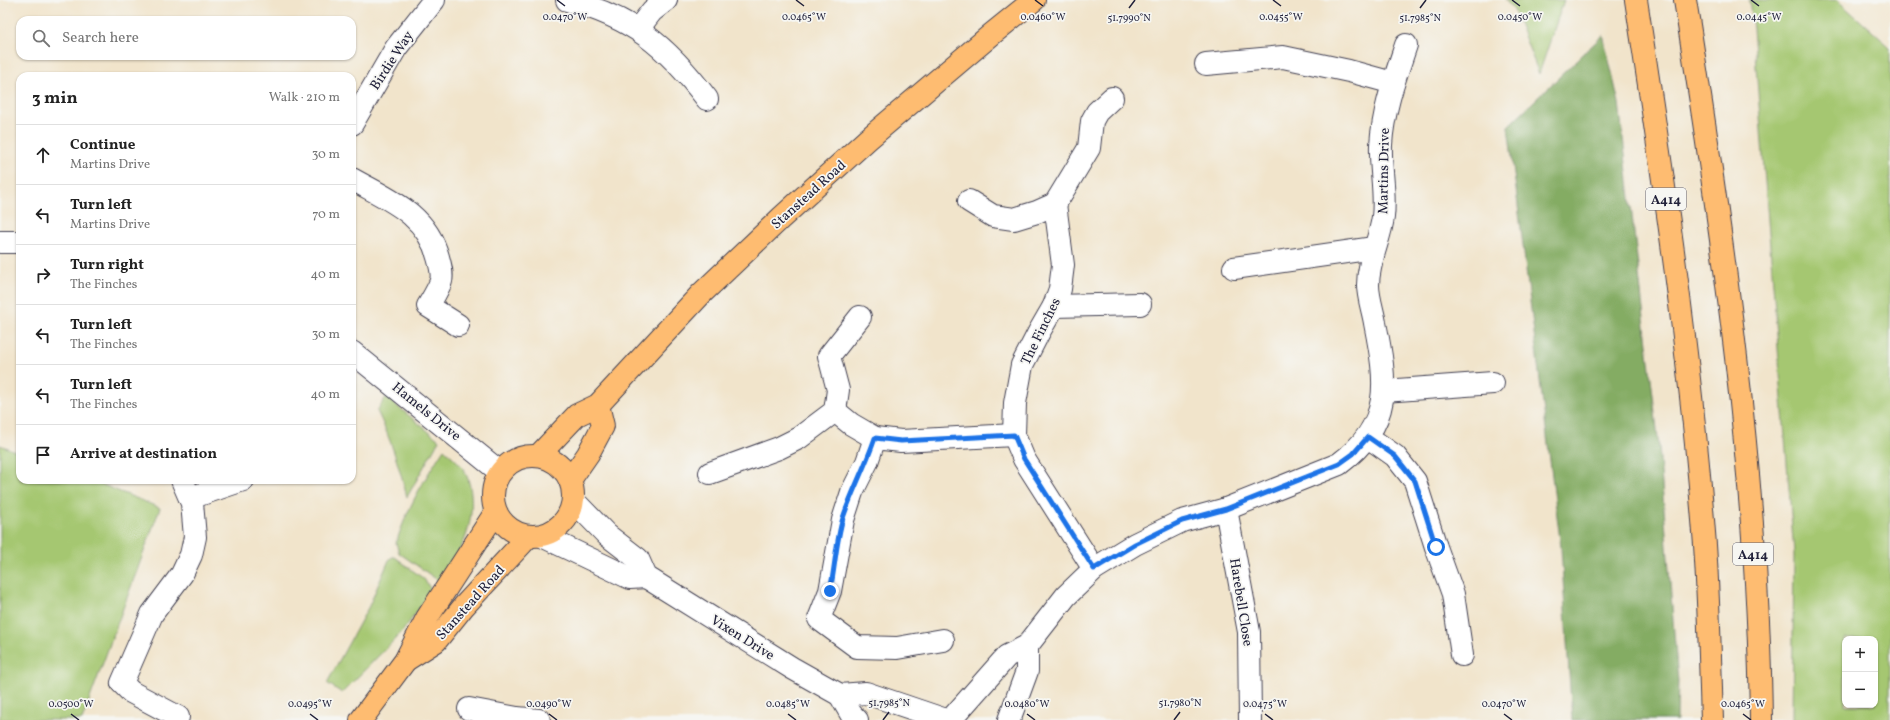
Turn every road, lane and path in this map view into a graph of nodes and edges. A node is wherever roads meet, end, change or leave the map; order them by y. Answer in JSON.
{"nodes":[{"id":1,"x":434,"y":0,"type":"edge"},
{"id":2,"x":567,"y":0,"type":"edge"},
{"id":3,"x":666,"y":0,"type":"edge"},
{"id":4,"x":1034,"y":0,"type":"edge"},
{"id":5,"x":1636,"y":0,"type":"edge"},
{"id":6,"x":1685,"y":0,"type":"edge"},
{"id":7,"x":638,"y":29,"type":"junction"},
{"id":8,"x":1406,"y":45,"type":"dead end"},
{"id":9,"x":1206,"y":64,"type":"dead end"},
{"id":10,"x":1393,"y":83,"type":"junction"},
{"id":11,"x":1112,"y":98,"type":"dead end"},
{"id":12,"x":707,"y":99,"type":"dead end"},
{"id":13,"x":356,"y":117,"type":"edge"},
{"id":14,"x":356,"y":181,"type":"edge"},
{"id":15,"x":969,"y":201,"type":"dead end"},
{"id":16,"x":1055,"y":204,"type":"junction"},
{"id":17,"x":0,"y":242,"type":"edge"},
{"id":18,"x":16,"y":242,"type":"edge"},
{"id":19,"x":1374,"y":248,"type":"junction"},
{"id":20,"x":1234,"y":268,"type":"dead end"},
{"id":21,"x":1140,"y":304,"type":"dead end"},
{"id":22,"x":1054,"y":306,"type":"junction"},
{"id":23,"x":860,"y":316,"type":"dead end"},
{"id":24,"x":458,"y":325,"type":"dead end"},
{"id":25,"x":356,"y":355,"type":"edge"},
{"id":26,"x":1493,"y":383,"type":"dead end"},
{"id":27,"x":1384,"y":391,"type":"junction"},
{"id":28,"x":598,"y":405,"type":"junction"},
{"id":29,"x":835,"y":411,"type":"junction"},
{"id":30,"x":1014,"y":435,"type":"junction"},
{"id":31,"x":1368,"y":437,"type":"junction"},
{"id":32,"x":875,"y":438,"type":"junction"},
{"id":33,"x":538,"y":456,"type":"junction"},
{"id":34,"x":500,"y":472,"type":"junction"},
{"id":35,"x":710,"y":473,"type":"dead end"},
{"id":36,"x":218,"y":484,"type":"edge"},
{"id":37,"x":186,"y":489,"type":"edge"},
{"id":38,"x":572,"y":490,"type":"junction"},
{"id":39,"x":1226,"y":509,"type":"junction"},
{"id":40,"x":496,"y":512,"type":"junction"},
{"id":41,"x":535,"y":536,"type":"junction"},
{"id":42,"x":1094,"y":569,"type":"junction"},
{"id":43,"x":646,"y":577,"type":"junction"},
{"id":44,"x":943,"y":640,"type":"dead end"},
{"id":45,"x":1027,"y":646,"type":"junction"},
{"id":46,"x":1462,"y":655,"type":"dead end"},
{"id":47,"x":405,"y":661,"type":"junction"},
{"id":48,"x":840,"y":695,"type":"junction"},
{"id":49,"x":469,"y":709,"type":"dead end"},
{"id":50,"x":178,"y":717,"type":"dead end"},
{"id":51,"x":517,"y":719,"type":"edge"},
{"id":52,"x":953,"y":719,"type":"edge"},
{"id":53,"x":361,"y":720,"type":"edge"},
{"id":54,"x":539,"y":720,"type":"edge"},
{"id":55,"x":858,"y":720,"type":"edge"},
{"id":56,"x":1009,"y":720,"type":"edge"},
{"id":57,"x":1250,"y":720,"type":"edge"},
{"id":58,"x":1712,"y":720,"type":"edge"},
{"id":59,"x":1761,"y":720,"type":"edge"}],
"edges":[{"from":1,"to":13,"type":"street","name":"Birdie Way"},
{"from":2,"to":7,"type":"street"},
{"from":3,"to":7,"type":"street"},
{"from":4,"to":28,"type":"main road","name":"Stanstead Road"},
{"from":5,"to":58,"type":"main road","number":"A414"},
{"from":6,"to":59,"type":"main road","number":"A414"},
{"from":7,"to":12,"type":"street"},
{"from":8,"to":10,"type":"street","name":"Martins Drive"},
{"from":9,"to":10,"type":"street"},
{"from":10,"to":19,"type":"street","name":"Martins Drive"},
{"from":11,"to":16,"type":"street"},
{"from":14,"to":24,"type":"street"},
{"from":15,"to":16,"type":"street"},
{"from":16,"to":22,"type":"street","name":"The Finches"},
{"from":17,"to":18,"type":"street"},
{"from":19,"to":20,"type":"street"},
{"from":19,"to":27,"type":"street","name":"Martins Drive"},
{"from":21,"to":22,"type":"street"},
{"from":22,"to":30,"type":"street","name":"The Finches"},
{"from":23,"to":29,"type":"street"},
{"from":25,"to":34,"type":"street","name":"Hamels Drive"},
{"from":26,"to":27,"type":"street"},
{"from":27,"to":31,"type":"street","name":"Martins Drive"},
{"from":28,"to":33,"type":"main road","name":"Stanstead Road"},
{"from":28,"to":38,"type":"main road"},
{"from":29,"to":32,"type":"street"},
{"from":29,"to":35,"type":"street"},
{"from":30,"to":32,"type":"street"},
{"from":30,"to":42,"type":"street","name":"The Finches"},
{"from":31,"to":39,"type":"street","name":"Martins Drive"},
{"from":31,"to":46,"type":"street"},
{"from":32,"to":44,"type":"street"},
{"from":33,"to":34,"type":"main road"},
{"from":33,"to":38,"type":"main road"},
{"from":34,"to":40,"type":"main road"},
{"from":36,"to":37,"type":"street"},
{"from":37,"to":50,"type":"street"},
{"from":38,"to":41,"type":"main road"},
{"from":38,"to":43,"type":"street"},
{"from":39,"to":42,"type":"street","name":"Martins Drive"},
{"from":39,"to":57,"type":"street","name":"Harebell Close"},
{"from":40,"to":41,"type":"main road"},
{"from":40,"to":47,"type":"main road","name":"Stanstead Road"},
{"from":41,"to":43,"type":"street","name":"Vixen Drive"},
{"from":41,"to":47,"type":"main road","name":"Stanstead Road"},
{"from":42,"to":45,"type":"street","name":"Martins Drive"},
{"from":43,"to":48,"type":"street","name":"Vixen Drive"},
{"from":45,"to":52,"type":"street","name":"Martins Drive"},
{"from":45,"to":56,"type":"street"},
{"from":47,"to":53,"type":"main road","name":"Stanstead Road"},
{"from":48,"to":52,"type":"street"},
{"from":48,"to":55,"type":"street"},
{"from":49,"to":51,"type":"street"},
{"from":51,"to":54,"type":"street"}]}
